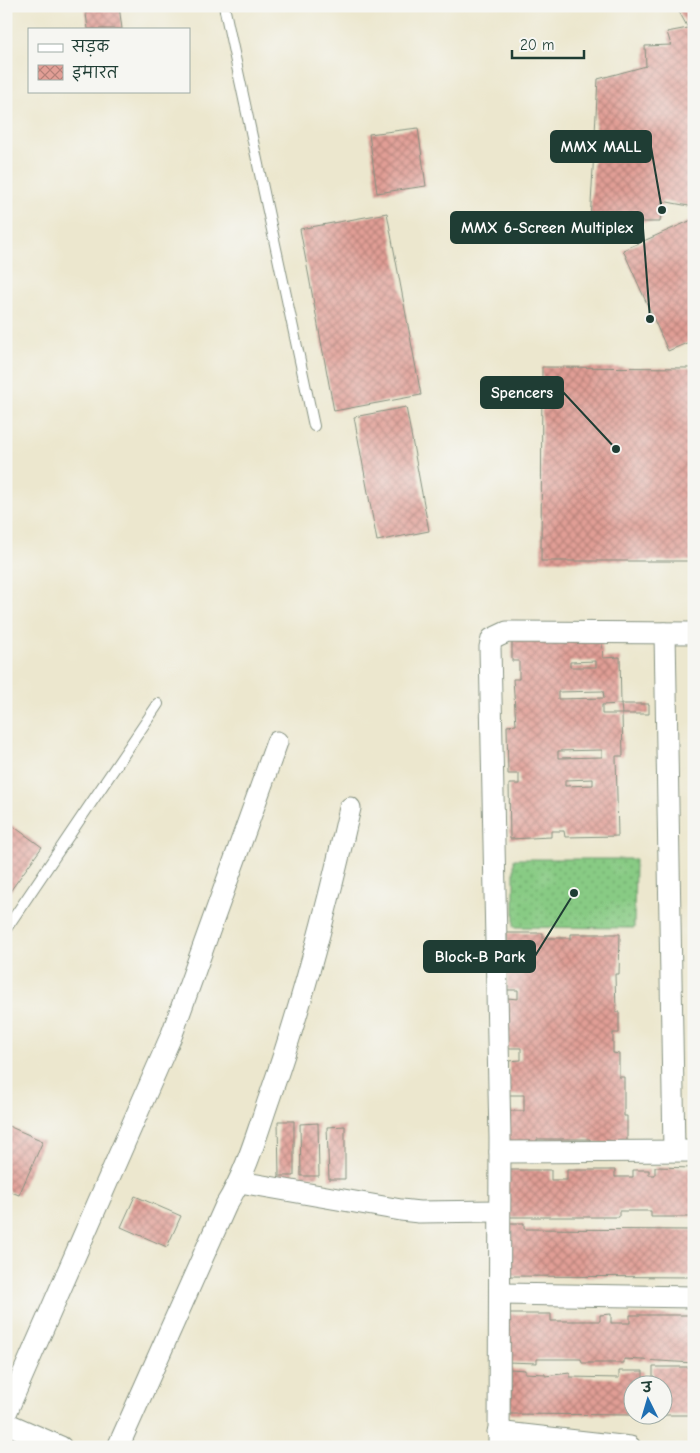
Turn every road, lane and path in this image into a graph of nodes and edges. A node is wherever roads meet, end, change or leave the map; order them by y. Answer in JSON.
{"nodes":[{"id":1,"x":224,"y":6,"type":"edge"},
{"id":2,"x":314,"y":426,"type":"dead end"},
{"id":3,"x":665,"y":633,"type":"junction"},
{"id":4,"x":694,"y":633,"type":"edge"},
{"id":5,"x":158,"y":704,"type":"dead end"},
{"id":6,"x":277,"y":742,"type":"dead end"},
{"id":7,"x":350,"y":808,"type":"dead end"},
{"id":8,"x":6,"y":929,"type":"edge"},
{"id":9,"x":684,"y":1150,"type":"edge"},
{"id":10,"x":500,"y":1152,"type":"junction"},
{"id":11,"x":240,"y":1182,"type":"junction"},
{"id":12,"x":498,"y":1211,"type":"junction"},
{"id":13,"x":501,"y":1294,"type":"junction"},
{"id":14,"x":694,"y":1297,"type":"edge"},
{"id":15,"x":6,"y":1413,"type":"edge"},
{"id":16,"x":6,"y":1423,"type":"edge"},
{"id":17,"x":499,"y":1439,"type":"edge"},
{"id":18,"x":62,"y":1447,"type":"edge"},
{"id":19,"x":118,"y":1447,"type":"edge"},
{"id":20,"x":630,"y":1447,"type":"edge"}],
"edges":[{"from":1,"to":2,"type":"lane"},
{"from":3,"to":4,"type":"street"},
{"from":3,"to":9,"type":"street"},
{"from":3,"to":10,"type":"street"},
{"from":5,"to":8,"type":"lane"},
{"from":6,"to":15,"type":"street"},
{"from":7,"to":11,"type":"street"},
{"from":9,"to":10,"type":"street"},
{"from":10,"to":12,"type":"street"},
{"from":11,"to":12,"type":"street"},
{"from":11,"to":19,"type":"street"},
{"from":12,"to":13,"type":"street"},
{"from":13,"to":14,"type":"street"},
{"from":13,"to":17,"type":"street"},
{"from":16,"to":18,"type":"street"},
{"from":17,"to":20,"type":"street"}]}
